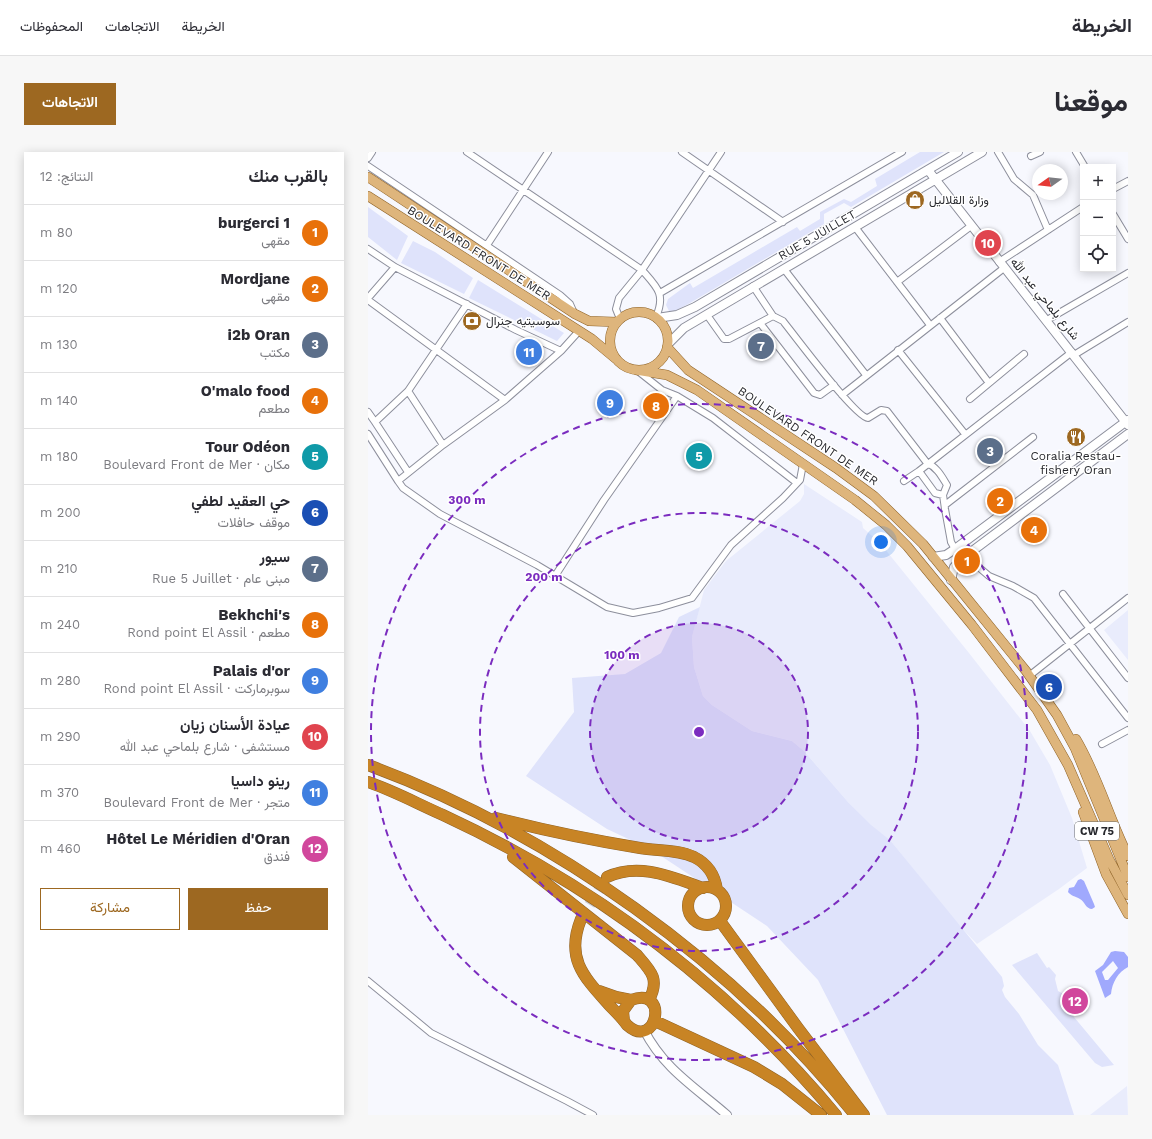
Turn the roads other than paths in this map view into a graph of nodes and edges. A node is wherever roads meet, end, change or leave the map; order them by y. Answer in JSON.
{"nodes":[{"id":1,"x":372,"y":152,"type":"edge"},
{"id":2,"x":467,"y":152,"type":"edge"},
{"id":3,"x":548,"y":152,"type":"edge"},
{"id":4,"x":682,"y":152,"type":"edge"},
{"id":5,"x":721,"y":152,"type":"edge"},
{"id":6,"x":902,"y":152,"type":"edge"},
{"id":7,"x":958,"y":152,"type":"edge"},
{"id":8,"x":982,"y":152,"type":"edge"},
{"id":9,"x":998,"y":152,"type":"edge"},
{"id":10,"x":1040,"y":152,"type":"edge"},
{"id":11,"x":1076,"y":152,"type":"edge"},
{"id":12,"x":1031,"y":156,"type":"dead end"},
{"id":13,"x":368,"y":158,"type":"edge"},
{"id":14,"x":1083,"y":164,"type":"edge"},
{"id":15,"x":368,"y":166,"type":"edge"},
{"id":16,"x":709,"y":170,"type":"junction"},
{"id":17,"x":928,"y":170,"type":"junction"},
{"id":18,"x":368,"y":177,"type":"edge"},
{"id":19,"x":936,"y":180,"type":"junction"},
{"id":20,"x":1128,"y":181,"type":"edge"},
{"id":21,"x":1116,"y":187,"type":"edge"},
{"id":22,"x":524,"y":189,"type":"junction"},
{"id":23,"x":368,"y":196,"type":"edge"},
{"id":24,"x":1080,"y":209,"type":"edge"},
{"id":25,"x":1116,"y":219,"type":"edge"},
{"id":26,"x":783,"y":222,"type":"junction"},
{"id":27,"x":971,"y":226,"type":"junction"},
{"id":28,"x":855,"y":227,"type":"junction"},
{"id":29,"x":1048,"y":230,"type":"junction"},
{"id":30,"x":1128,"y":239,"type":"edge"},
{"id":31,"x":487,"y":244,"type":"junction"},
{"id":32,"x":368,"y":249,"type":"edge"},
{"id":33,"x":1001,"y":265,"type":"junction"},
{"id":34,"x":395,"y":267,"type":"junction"},
{"id":35,"x":784,"y":269,"type":"junction"},
{"id":36,"x":642,"y":270,"type":"junction"},
{"id":37,"x":1128,"y":273,"type":"edge"},
{"id":38,"x":897,"y":282,"type":"junction"},
{"id":39,"x":753,"y":286,"type":"junction"},
{"id":40,"x":660,"y":293,"type":"junction"},
{"id":41,"x":368,"y":299,"type":"edge"},
{"id":42,"x":467,"y":304,"type":"junction"},
{"id":43,"x":575,"y":314,"type":"junction"},
{"id":44,"x":707,"y":315,"type":"junction"},
{"id":45,"x":773,"y":316,"type":"junction"},
{"id":46,"x":656,"y":318,"type":"junction"},
{"id":47,"x":940,"y":318,"type":"junction"},
{"id":48,"x":618,"y":320,"type":"junction"},
{"id":49,"x":1046,"y":320,"type":"junction"},
{"id":50,"x":1128,"y":322,"type":"edge"},
{"id":51,"x":760,"y":323,"type":"junction"},
{"id":52,"x":930,"y":326,"type":"junction"},
{"id":53,"x":579,"y":331,"type":"junction"},
{"id":54,"x":668,"y":345,"type":"junction"},
{"id":55,"x":436,"y":350,"type":"junction"},
{"id":56,"x":898,"y":350,"type":"junction"},
{"id":57,"x":561,"y":351,"type":"junction"},
{"id":58,"x":1073,"y":353,"type":"junction"},
{"id":59,"x":1024,"y":354,"type":"dead end"},
{"id":60,"x":616,"y":359,"type":"junction"},
{"id":61,"x":636,"y":370,"type":"junction"},
{"id":62,"x":866,"y":376,"type":"junction"},
{"id":63,"x":989,"y":383,"type":"junction"},
{"id":64,"x":834,"y":385,"type":"junction"},
{"id":65,"x":408,"y":390,"type":"junction"},
{"id":66,"x":842,"y":395,"type":"junction"},
{"id":67,"x":677,"y":396,"type":"junction"},
{"id":68,"x":970,"y":399,"type":"dead end"},
{"id":69,"x":505,"y":400,"type":"junction"},
{"id":70,"x":368,"y":412,"type":"edge"},
{"id":71,"x":375,"y":422,"type":"junction"},
{"id":72,"x":1127,"y":422,"type":"edge"},
{"id":73,"x":368,"y":434,"type":"edge"},
{"id":74,"x":965,"y":434,"type":"junction"},
{"id":75,"x":1128,"y":434,"type":"edge"},
{"id":76,"x":1033,"y":437,"type":"dead end"},
{"id":77,"x":443,"y":445,"type":"junction"},
{"id":78,"x":927,"y":463,"type":"junction"},
{"id":79,"x":803,"y":464,"type":"junction"},
{"id":80,"x":919,"y":471,"type":"junction"},
{"id":81,"x":408,"y":472,"type":"junction"},
{"id":82,"x":398,"y":481,"type":"junction"},
{"id":83,"x":904,"y":481,"type":"dead end"},
{"id":84,"x":797,"y":483,"type":"junction"},
{"id":85,"x":943,"y":495,"type":"junction"},
{"id":86,"x":945,"y":505,"type":"junction"},
{"id":87,"x":955,"y":550,"type":"junction"},
{"id":88,"x":933,"y":557,"type":"junction"},
{"id":89,"x":963,"y":558,"type":"junction"},
{"id":90,"x":555,"y":576,"type":"junction"},
{"id":91,"x":951,"y":580,"type":"junction"},
{"id":92,"x":1063,"y":594,"type":"dead end"},
{"id":93,"x":1128,"y":598,"type":"edge"},
{"id":94,"x":1090,"y":628,"type":"junction"},
{"id":95,"x":1071,"y":644,"type":"junction"},
{"id":96,"x":1029,"y":676,"type":"junction"},
{"id":97,"x":1128,"y":678,"type":"edge"},
{"id":98,"x":1057,"y":715,"type":"junction"},
{"id":99,"x":1128,"y":718,"type":"edge"},
{"id":100,"x":1128,"y":730,"type":"edge"},
{"id":101,"x":1102,"y":744,"type":"dead end"},
{"id":102,"x":368,"y":765,"type":"edge"},
{"id":103,"x":1068,"y":765,"type":"junction"},
{"id":104,"x":368,"y":782,"type":"edge"},
{"id":105,"x":474,"y":812,"type":"junction"},
{"id":106,"x":484,"y":834,"type":"junction"},
{"id":107,"x":1128,"y":856,"type":"edge"},
{"id":108,"x":607,"y":877,"type":"tunnel mouth"},
{"id":109,"x":1128,"y":877,"type":"edge"},
{"id":110,"x":673,"y":878,"type":"junction"},
{"id":111,"x":703,"y":888,"type":"junction"},
{"id":112,"x":718,"y":890,"type":"junction"},
{"id":113,"x":1128,"y":895,"type":"edge"},
{"id":114,"x":688,"y":906,"type":"junction"},
{"id":115,"x":1128,"y":914,"type":"edge"},
{"id":116,"x":581,"y":919,"type":"tunnel mouth"},
{"id":117,"x":720,"y":921,"type":"junction"},
{"id":118,"x":368,"y":981,"type":"edge"},
{"id":119,"x":595,"y":990,"type":"junction"},
{"id":120,"x":631,"y":1000,"type":"junction"},
{"id":121,"x":649,"y":1000,"type":"junction"},
{"id":122,"x":624,"y":1021,"type":"junction"},
{"id":123,"x":654,"y":1021,"type":"junction"},
{"id":124,"x":644,"y":1030,"type":"junction"},
{"id":125,"x":593,"y":1115,"type":"edge"},
{"id":126,"x":727,"y":1115,"type":"edge"},
{"id":127,"x":821,"y":1115,"type":"edge"},
{"id":128,"x":836,"y":1115,"type":"edge"},
{"id":129,"x":855,"y":1115,"type":"edge"},
{"id":130,"x":864,"y":1115,"type":"edge"}],
"edges":[{"from":1,"to":13,"type":"street"},
{"from":2,"to":22,"type":"street"},
{"from":3,"to":22,"type":"street"},
{"from":4,"to":16,"type":"street"},
{"from":5,"to":16,"type":"street"},
{"from":6,"to":26,"type":"street"},
{"from":7,"to":17,"type":"main road","name":"RUE 5 JUILLET"},
{"from":8,"to":19,"type":"main road","name":"RUE 5 JUILLET"},
{"from":9,"to":29,"type":"street"},
{"from":10,"to":12,"type":"street"},
{"from":11,"to":14,"type":"street"},
{"from":15,"to":31,"type":"street"},
{"from":16,"to":26,"type":"street"},
{"from":16,"to":36,"type":"street"},
{"from":17,"to":19,"type":"main road","name":"شارع بلماحي عبد الله"},
{"from":17,"to":46,"type":"main road","name":"RUE 5 JUILLET"},
{"from":18,"to":43,"type":"main road","name":"BOULEVARD FRONT DE MER"},
{"from":19,"to":27,"type":"main road","name":"شارع بلماحي عبد الله"},
{"from":19,"to":28,"type":"main road","name":"RUE 5 JUILLET"},
{"from":20,"to":21,"type":"street"},
{"from":22,"to":31,"type":"street"},
{"from":22,"to":36,"type":"street"},
{"from":23,"to":53,"type":"main road","name":"BOULEVARD FRONT DE MER"},
{"from":24,"to":29,"type":"street"},
{"from":25,"to":30,"type":"street"},
{"from":26,"to":40,"type":"street"},
{"from":27,"to":33,"type":"main road","name":"شارع بلماحي عبد الله"},
{"from":27,"to":38,"type":"street"},
{"from":28,"to":35,"type":"main road","name":"RUE 5 JUILLET"},
{"from":28,"to":38,"type":"street"},
{"from":29,"to":33,"type":"street"},
{"from":31,"to":43,"type":"street"},
{"from":32,"to":34,"type":"street"},
{"from":33,"to":47,"type":"street"},
{"from":33,"to":49,"type":"main road","name":"شارع بلماحي عبد الله"},
{"from":34,"to":41,"type":"street"},
{"from":34,"to":42,"type":"street"},
{"from":35,"to":39,"type":"main road","name":"RUE 5 JUILLET"},
{"from":35,"to":62,"type":"street"},
{"from":36,"to":40,"type":"street"},
{"from":36,"to":48,"type":"street"},
{"from":37,"to":49,"type":"street"},
{"from":38,"to":52,"type":"street"},
{"from":39,"to":44,"type":"main road","name":"RUE 5 JUILLET"},
{"from":39,"to":45,"type":"street"},
{"from":40,"to":46,"type":"street"},
{"from":41,"to":55,"type":"street"},
{"from":42,"to":55,"type":"street"},
{"from":42,"to":57,"type":"street"},
{"from":43,"to":48,"type":"main road","name":"BOULEVARD FRONT DE MER"},
{"from":44,"to":51,"type":"street"},
{"from":44,"to":54,"type":"main road","name":"RUE 5 JUILLET"},
{"from":45,"to":51,"type":"street"},
{"from":45,"to":64,"type":"street"},
{"from":46,"to":48,"type":"main road"},
{"from":46,"to":54,"type":"main road"},
{"from":47,"to":52,"type":"street"},
{"from":47,"to":63,"type":"street"},
{"from":48,"to":60,"type":"main road"},
{"from":49,"to":58,"type":"main road","name":"شارع بلماحي عبد الله"},
{"from":50,"to":58,"type":"street"},
{"from":51,"to":64,"type":"street"},
{"from":52,"to":56,"type":"street"},
{"from":53,"to":57,"type":"street"},
{"from":53,"to":60,"type":"main road","name":"BOULEVARD FRONT DE MER"},
{"from":54,"to":61,"type":"main road"},
{"from":54,"to":88,"type":"main road","name":"BOULEVARD FRONT DE MER","number":"CW 75"},
{"from":55,"to":65,"type":"street"},
{"from":55,"to":69,"type":"street"},
{"from":56,"to":62,"type":"street"},
{"from":56,"to":74,"type":"street"},
{"from":57,"to":69,"type":"street"},
{"from":58,"to":72,"type":"main road","name":"شارع بلماحي عبد الله"},
{"from":58,"to":74,"type":"street"},
{"from":59,"to":63,"type":"street"},
{"from":60,"to":61,"type":"main road"},
{"from":61,"to":67,"type":"street"},
{"from":61,"to":79,"type":"main road","number":"CW 75"},
{"from":62,"to":66,"type":"street"},
{"from":63,"to":68,"type":"street"},
{"from":64,"to":66,"type":"street"},
{"from":65,"to":71,"type":"street"},
{"from":65,"to":77,"type":"street"},
{"from":66,"to":78,"type":"street"},
{"from":67,"to":84,"type":"street"},
{"from":67,"to":90,"type":"street"},
{"from":69,"to":77,"type":"street"},
{"from":70,"to":71,"type":"street"},
{"from":71,"to":81,"type":"street"},
{"from":72,"to":87,"type":"main road"},
{"from":73,"to":82,"type":"street"},
{"from":74,"to":78,"type":"street"},
{"from":75,"to":89,"type":"main road"},
{"from":76,"to":86,"type":"street"},
{"from":77,"to":81,"type":"street"},
{"from":78,"to":80,"type":"street"},
{"from":78,"to":85,"type":"street"},
{"from":79,"to":84,"type":"street"},
{"from":79,"to":103,"type":"main road","number":"CW 75"},
{"from":80,"to":83,"type":"street"},
{"from":80,"to":85,"type":"street"},
{"from":81,"to":82,"type":"street"},
{"from":82,"to":90,"type":"street"},
{"from":84,"to":90,"type":"street"},
{"from":85,"to":86,"type":"street"},
{"from":86,"to":87,"type":"street"},
{"from":87,"to":88,"type":"main road"},
{"from":87,"to":89,"type":"street"},
{"from":88,"to":91,"type":"main road","name":"BOULEVARD FRONT DE MER","number":"CW 75"},
{"from":89,"to":91,"type":"main road"},
{"from":89,"to":95,"type":"street"},
{"from":91,"to":96,"type":"main road","name":"BOULEVARD FRONT DE MER","number":"CW 75"},
{"from":92,"to":94,"type":"street"},
{"from":93,"to":94,"type":"street"},
{"from":94,"to":95,"type":"street"},
{"from":94,"to":97,"type":"street"},
{"from":95,"to":96,"type":"street"},
{"from":95,"to":99,"type":"street"},
{"from":96,"to":98,"type":"main road","name":"BOULEVARD FRONT DE MER","number":"CW 75"},
{"from":98,"to":107,"type":"main road"},
{"from":98,"to":109,"type":"main road","name":"BOULEVARD FRONT DE MER","number":"CW 75"},
{"from":100,"to":101,"type":"street"},
{"from":102,"to":105,"type":"highway"},
{"from":103,"to":113,"type":"main road","number":"CW 75"},
{"from":103,"to":115,"type":"main road"},
{"from":104,"to":106,"type":"highway"},
{"from":105,"to":112,"type":"highway"},
{"from":105,"to":129,"type":"highway"},
{"from":106,"to":121,"type":"highway"},
{"from":106,"to":128,"type":"highway"},
{"from":108,"to":110,"type":"highway"},
{"from":110,"to":111,"type":"highway"},
{"from":110,"to":114,"type":"highway"},
{"from":111,"to":112,"type":"highway"},
{"from":111,"to":114,"type":"highway"},
{"from":112,"to":117,"type":"highway"},
{"from":114,"to":117,"type":"highway"},
{"from":116,"to":119,"type":"highway"},
{"from":117,"to":130,"type":"highway"},
{"from":118,"to":125,"type":"street"},
{"from":119,"to":120,"type":"highway"},
{"from":119,"to":122,"type":"highway"},
{"from":120,"to":121,"type":"highway"},
{"from":120,"to":122,"type":"highway"},
{"from":121,"to":123,"type":"highway"},
{"from":122,"to":124,"type":"highway"},
{"from":123,"to":124,"type":"highway"},
{"from":123,"to":127,"type":"highway"},
{"from":124,"to":126,"type":"main road"}]}
